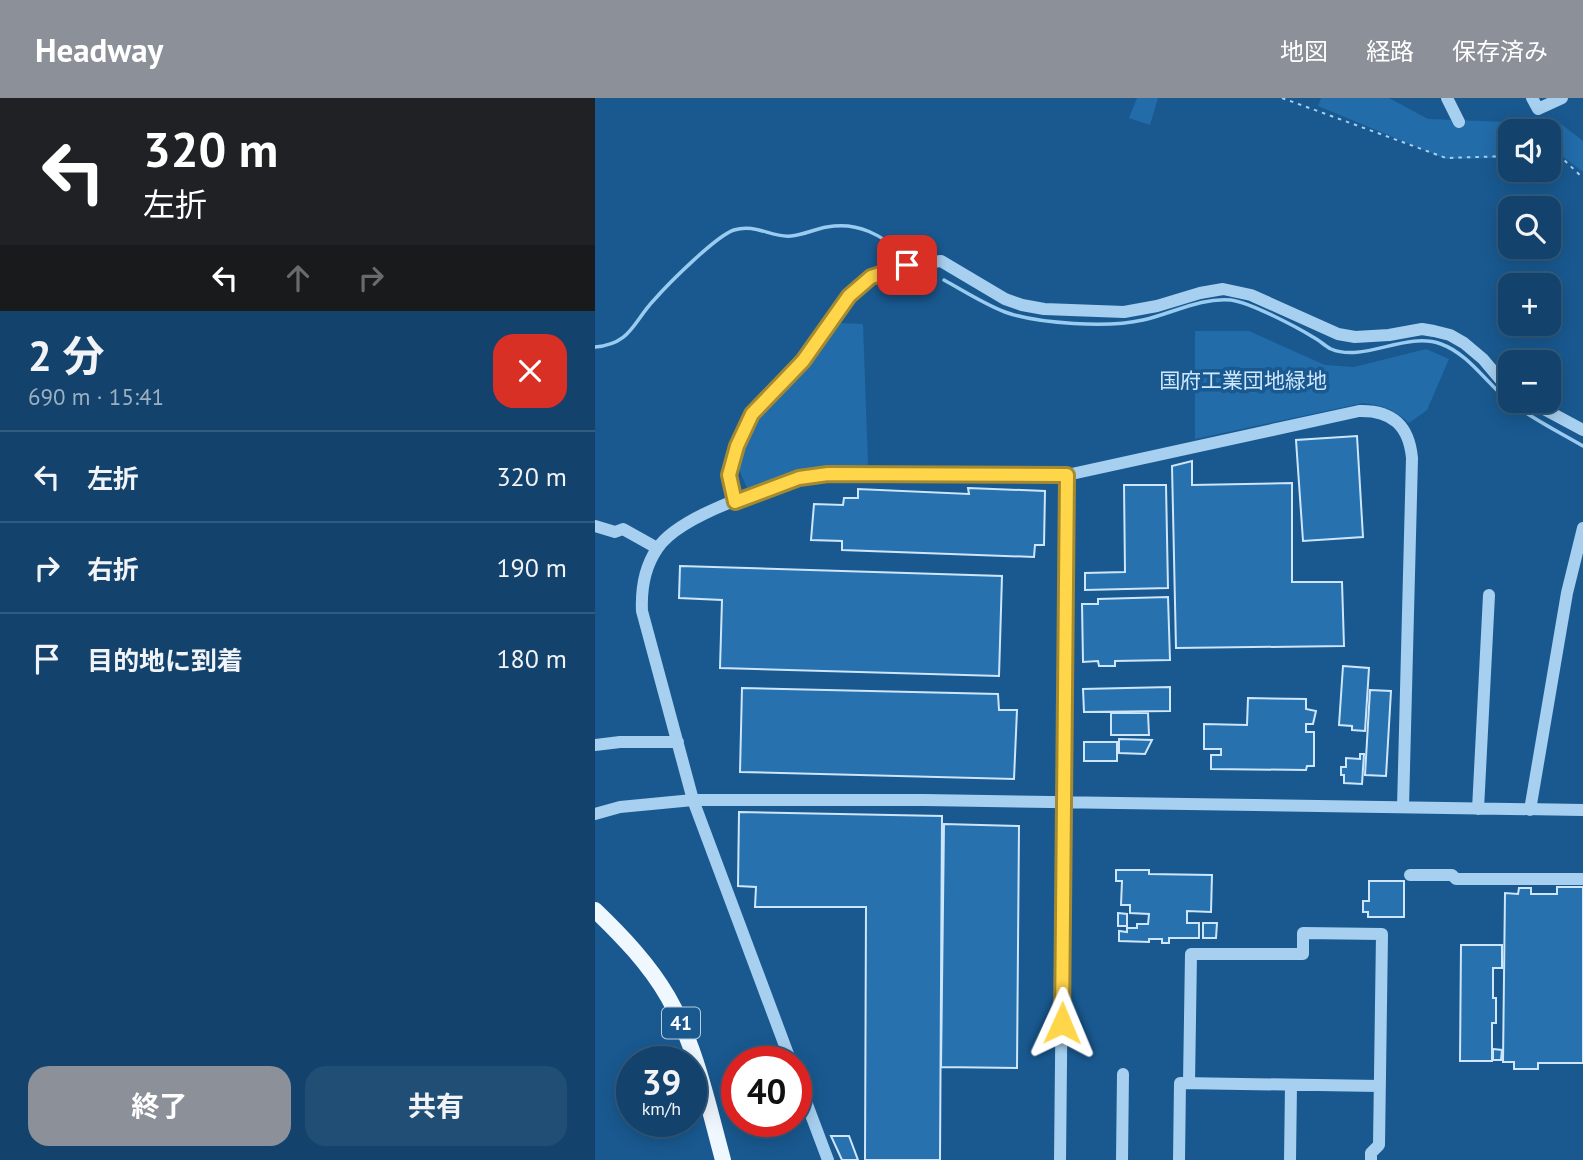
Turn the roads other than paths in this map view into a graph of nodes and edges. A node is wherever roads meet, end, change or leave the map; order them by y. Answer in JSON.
{"nodes":[{"id":1,"x":1447,"y":98,"type":"edge"},
{"id":2,"x":1532,"y":98,"type":"edge"},
{"id":3,"x":1562,"y":98,"type":"edge"},
{"id":4,"x":1459,"y":122,"type":"dead end"},
{"id":5,"x":1498,"y":376,"type":"edge"},
{"id":6,"x":1551,"y":413,"type":"edge"},
{"id":7,"x":1583,"y":430,"type":"edge"},
{"id":8,"x":1067,"y":475,"type":"junction"},
{"id":9,"x":735,"y":502,"type":"junction"},
{"id":10,"x":595,"y":526,"type":"edge"},
{"id":11,"x":1583,"y":528,"type":"edge"},
{"id":12,"x":652,"y":545,"type":"junction"},
{"id":13,"x":1489,"y":595,"type":"dead end"},
{"id":14,"x":678,"y":742,"type":"junction"},
{"id":15,"x":595,"y":745,"type":"edge"},
{"id":16,"x":693,"y":800,"type":"junction"},
{"id":17,"x":1064,"y":803,"type":"junction"},
{"id":18,"x":1403,"y":807,"type":"junction"},
{"id":19,"x":1478,"y":809,"type":"junction"},
{"id":20,"x":1530,"y":810,"type":"junction"},
{"id":21,"x":1583,"y":810,"type":"edge"},
{"id":22,"x":595,"y":814,"type":"edge"},
{"id":23,"x":1410,"y":875,"type":"dead end"},
{"id":24,"x":1583,"y":879,"type":"edge"},
{"id":25,"x":595,"y":910,"type":"edge"},
{"id":26,"x":785,"y":1046,"type":"edge"},
{"id":27,"x":1123,"y":1074,"type":"dead end"},
{"id":28,"x":1189,"y":1083,"type":"junction"},
{"id":29,"x":1291,"y":1085,"type":"junction"},
{"id":30,"x":1380,"y":1086,"type":"junction"},
{"id":31,"x":812,"y":1118,"type":"edge"},
{"id":32,"x":723,"y":1160,"type":"edge"},
{"id":33,"x":828,"y":1160,"type":"edge"},
{"id":34,"x":1060,"y":1160,"type":"edge"},
{"id":35,"x":1122,"y":1160,"type":"edge"},
{"id":36,"x":1178,"y":1160,"type":"edge"},
{"id":37,"x":1290,"y":1160,"type":"edge"},
{"id":38,"x":1371,"y":1160,"type":"edge"}],
"edges":[{"from":1,"to":4,"type":"street"},
{"from":2,"to":3,"type":"street"},
{"from":5,"to":9,"type":"street"},
{"from":6,"to":7,"type":"street"},
{"from":8,"to":9,"type":"street"},
{"from":8,"to":17,"type":"street"},
{"from":8,"to":18,"type":"street"},
{"from":9,"to":12,"type":"street"},
{"from":10,"to":12,"type":"street"},
{"from":11,"to":20,"type":"street"},
{"from":12,"to":14,"type":"street"},
{"from":13,"to":19,"type":"street"},
{"from":14,"to":15,"type":"street"},
{"from":14,"to":16,"type":"street"},
{"from":16,"to":17,"type":"street"},
{"from":16,"to":22,"type":"street"},
{"from":16,"to":26,"type":"street"},
{"from":17,"to":18,"type":"street"},
{"from":17,"to":34,"type":"street"},
{"from":18,"to":19,"type":"street"},
{"from":19,"to":20,"type":"street"},
{"from":20,"to":21,"type":"street"},
{"from":23,"to":24,"type":"street"},
{"from":25,"to":32,"type":"main road","number":"41"},
{"from":27,"to":35,"type":"street"},
{"from":28,"to":29,"type":"street"},
{"from":28,"to":30,"type":"street"},
{"from":28,"to":36,"type":"street"},
{"from":29,"to":30,"type":"street"},
{"from":29,"to":37,"type":"street"},
{"from":30,"to":38,"type":"street"},
{"from":31,"to":33,"type":"street"}]}
